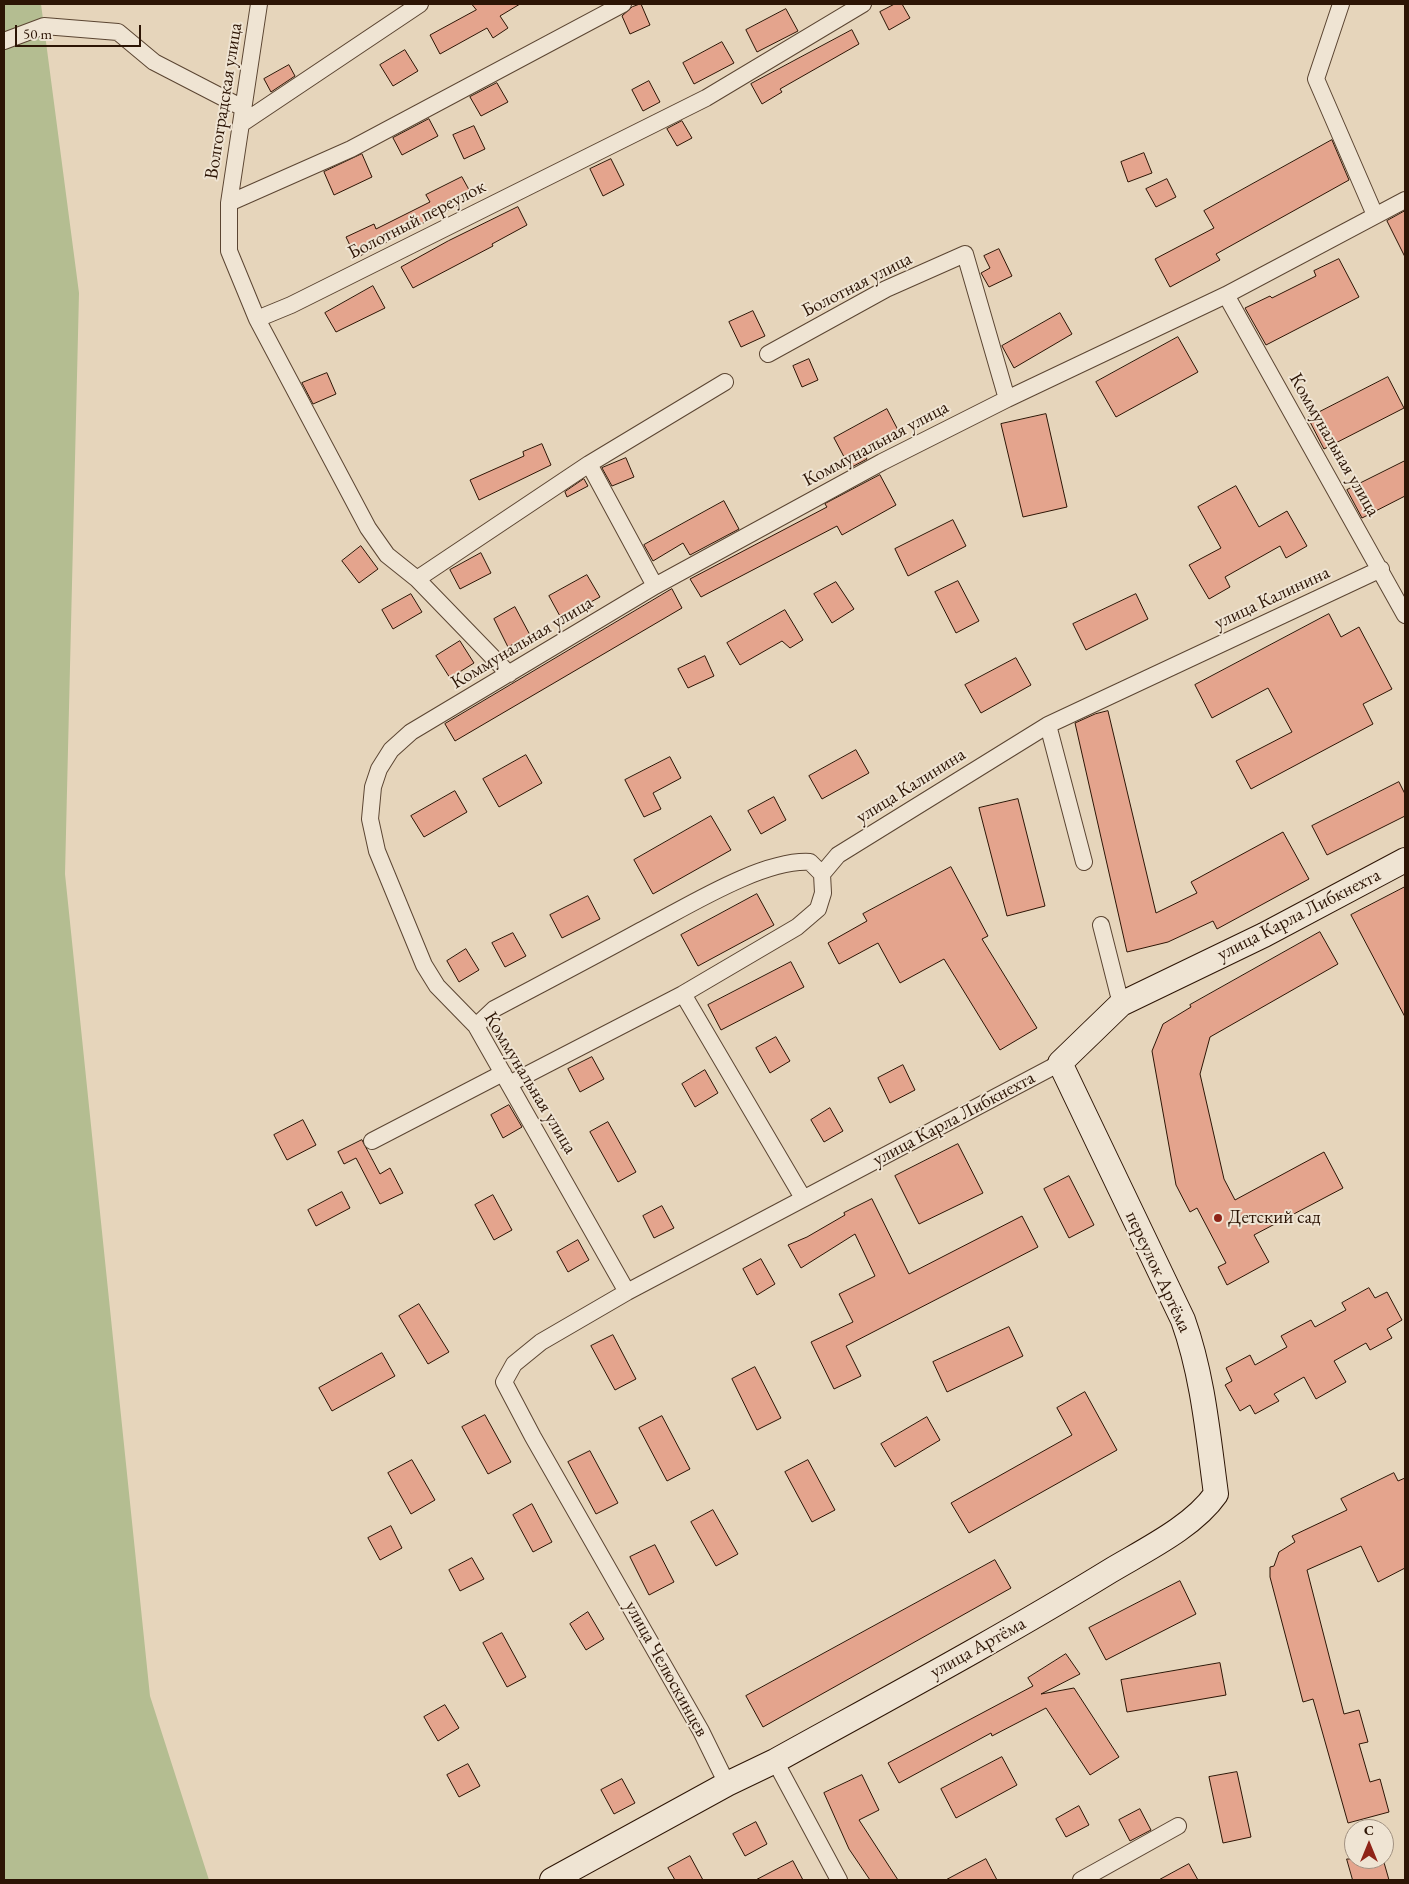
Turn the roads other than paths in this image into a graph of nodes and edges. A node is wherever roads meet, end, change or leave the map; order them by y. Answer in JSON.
{"nodes":[{"id":1,"x":259,"y":4,"type":"edge"},
{"id":2,"x":420,"y":4,"type":"edge"},
{"id":3,"x":623,"y":4,"type":"edge"},
{"id":4,"x":863,"y":4,"type":"edge"},
{"id":5,"x":1341,"y":4,"type":"edge"},
{"id":6,"x":4,"y":41,"type":"edge"},
{"id":7,"x":242,"y":116,"type":"junction"},
{"id":8,"x":1405,"y":200,"type":"edge"},
{"id":9,"x":229,"y":203,"type":"junction"},
{"id":10,"x":1374,"y":215,"type":"junction"},
{"id":11,"x":1226,"y":295,"type":"junction"},
{"id":12,"x":257,"y":318,"type":"junction"},
{"id":13,"x":768,"y":354,"type":"dead end"},
{"id":14,"x":725,"y":382,"type":"dead end"},
{"id":15,"x":1006,"y":399,"type":"junction"},
{"id":16,"x":589,"y":464,"type":"junction"},
{"id":17,"x":1381,"y":569,"type":"junction"},
{"id":18,"x":417,"y":579,"type":"junction"},
{"id":19,"x":655,"y":586,"type":"junction"},
{"id":20,"x":1405,"y":615,"type":"edge"},
{"id":21,"x":509,"y":674,"type":"junction"},
{"id":22,"x":1048,"y":725,"type":"junction"},
{"id":23,"x":1405,"y":860,"type":"edge"},
{"id":24,"x":1084,"y":862,"type":"dead end"},
{"id":25,"x":822,"y":874,"type":"junction"},
{"id":26,"x":1101,"y":925,"type":"dead end"},
{"id":27,"x":683,"y":994,"type":"junction"},
{"id":28,"x":1121,"y":1004,"type":"junction"},
{"id":29,"x":476,"y":1026,"type":"junction"},
{"id":30,"x":1060,"y":1063,"type":"junction"},
{"id":31,"x":506,"y":1079,"type":"junction"},
{"id":32,"x":372,"y":1141,"type":"dead end"},
{"id":33,"x":803,"y":1198,"type":"junction"},
{"id":34,"x":627,"y":1292,"type":"junction"},
{"id":35,"x":504,"y":1382,"type":"joint"},
{"id":36,"x":1216,"y":1494,"type":"joint"},
{"id":37,"x":774,"y":1762,"type":"junction"},
{"id":38,"x":727,"y":1784,"type":"junction"},
{"id":39,"x":1178,"y":1826,"type":"dead end"},
{"id":40,"x":552,"y":1880,"type":"edge"},
{"id":41,"x":839,"y":1880,"type":"edge"},
{"id":42,"x":1081,"y":1880,"type":"edge"}],
"edges":[{"from":1,"to":7,"type":"street","name":"Волгоградская улица"},
{"from":2,"to":7,"type":"street"},
{"from":3,"to":9,"type":"street"},
{"from":4,"to":12,"type":"street","name":"Болотный переулок"},
{"from":5,"to":10,"type":"street"},
{"from":6,"to":7,"type":"street"},
{"from":7,"to":9,"type":"street","name":"Волгоградская улица"},
{"from":8,"to":10,"type":"street","name":"Коммунальная улица"},
{"from":9,"to":12,"type":"street","name":"Волгоградская улица"},
{"from":10,"to":11,"type":"street","name":"Коммунальная улица"},
{"from":11,"to":15,"type":"street","name":"Коммунальная улица"},
{"from":11,"to":17,"type":"street","name":"Коммунальная улица"},
{"from":12,"to":18,"type":"street"},
{"from":13,"to":15,"type":"street","name":"Болотная улица"},
{"from":14,"to":16,"type":"street"},
{"from":15,"to":19,"type":"street","name":"Коммунальная улица"},
{"from":16,"to":18,"type":"street"},
{"from":16,"to":19,"type":"street"},
{"from":17,"to":20,"type":"street","name":"Коммунальная улица"},
{"from":17,"to":22,"type":"street","name":"улица Калинина"},
{"from":18,"to":21,"type":"street"},
{"from":19,"to":21,"type":"street","name":"Коммунальная улица"},
{"from":21,"to":29,"type":"street","name":"Коммунальная улица"},
{"from":22,"to":24,"type":"street"},
{"from":22,"to":25,"type":"street","name":"улица Калинина"},
{"from":23,"to":28,"type":"street","name":"улица Карла Либкнехта"},
{"from":25,"to":27,"type":"street"},
{"from":25,"to":29,"type":"street"},
{"from":26,"to":28,"type":"street"},
{"from":27,"to":31,"type":"street"},
{"from":27,"to":33,"type":"street"},
{"from":28,"to":30,"type":"street","name":"улица Карла Либкнехта"},
{"from":29,"to":31,"type":"street","name":"Коммунальная улица"},
{"from":30,"to":33,"type":"street","name":"улица Карла Либкнехта"},
{"from":30,"to":36,"type":"street","name":"переулок Артёма"},
{"from":31,"to":32,"type":"street"},
{"from":31,"to":34,"type":"street","name":"Коммунальная улица"},
{"from":33,"to":34,"type":"street","name":"улица Карла Либкнехта"},
{"from":34,"to":35,"type":"street","name":"улица Карла Либкнехта"},
{"from":35,"to":38,"type":"street","name":"улица Челюскинцев"},
{"from":36,"to":37,"type":"street","name":"улица Артёма"},
{"from":37,"to":38,"type":"street","name":"улица Артёма"},
{"from":37,"to":41,"type":"street"},
{"from":38,"to":40,"type":"street"},
{"from":39,"to":42,"type":"street"}]}
